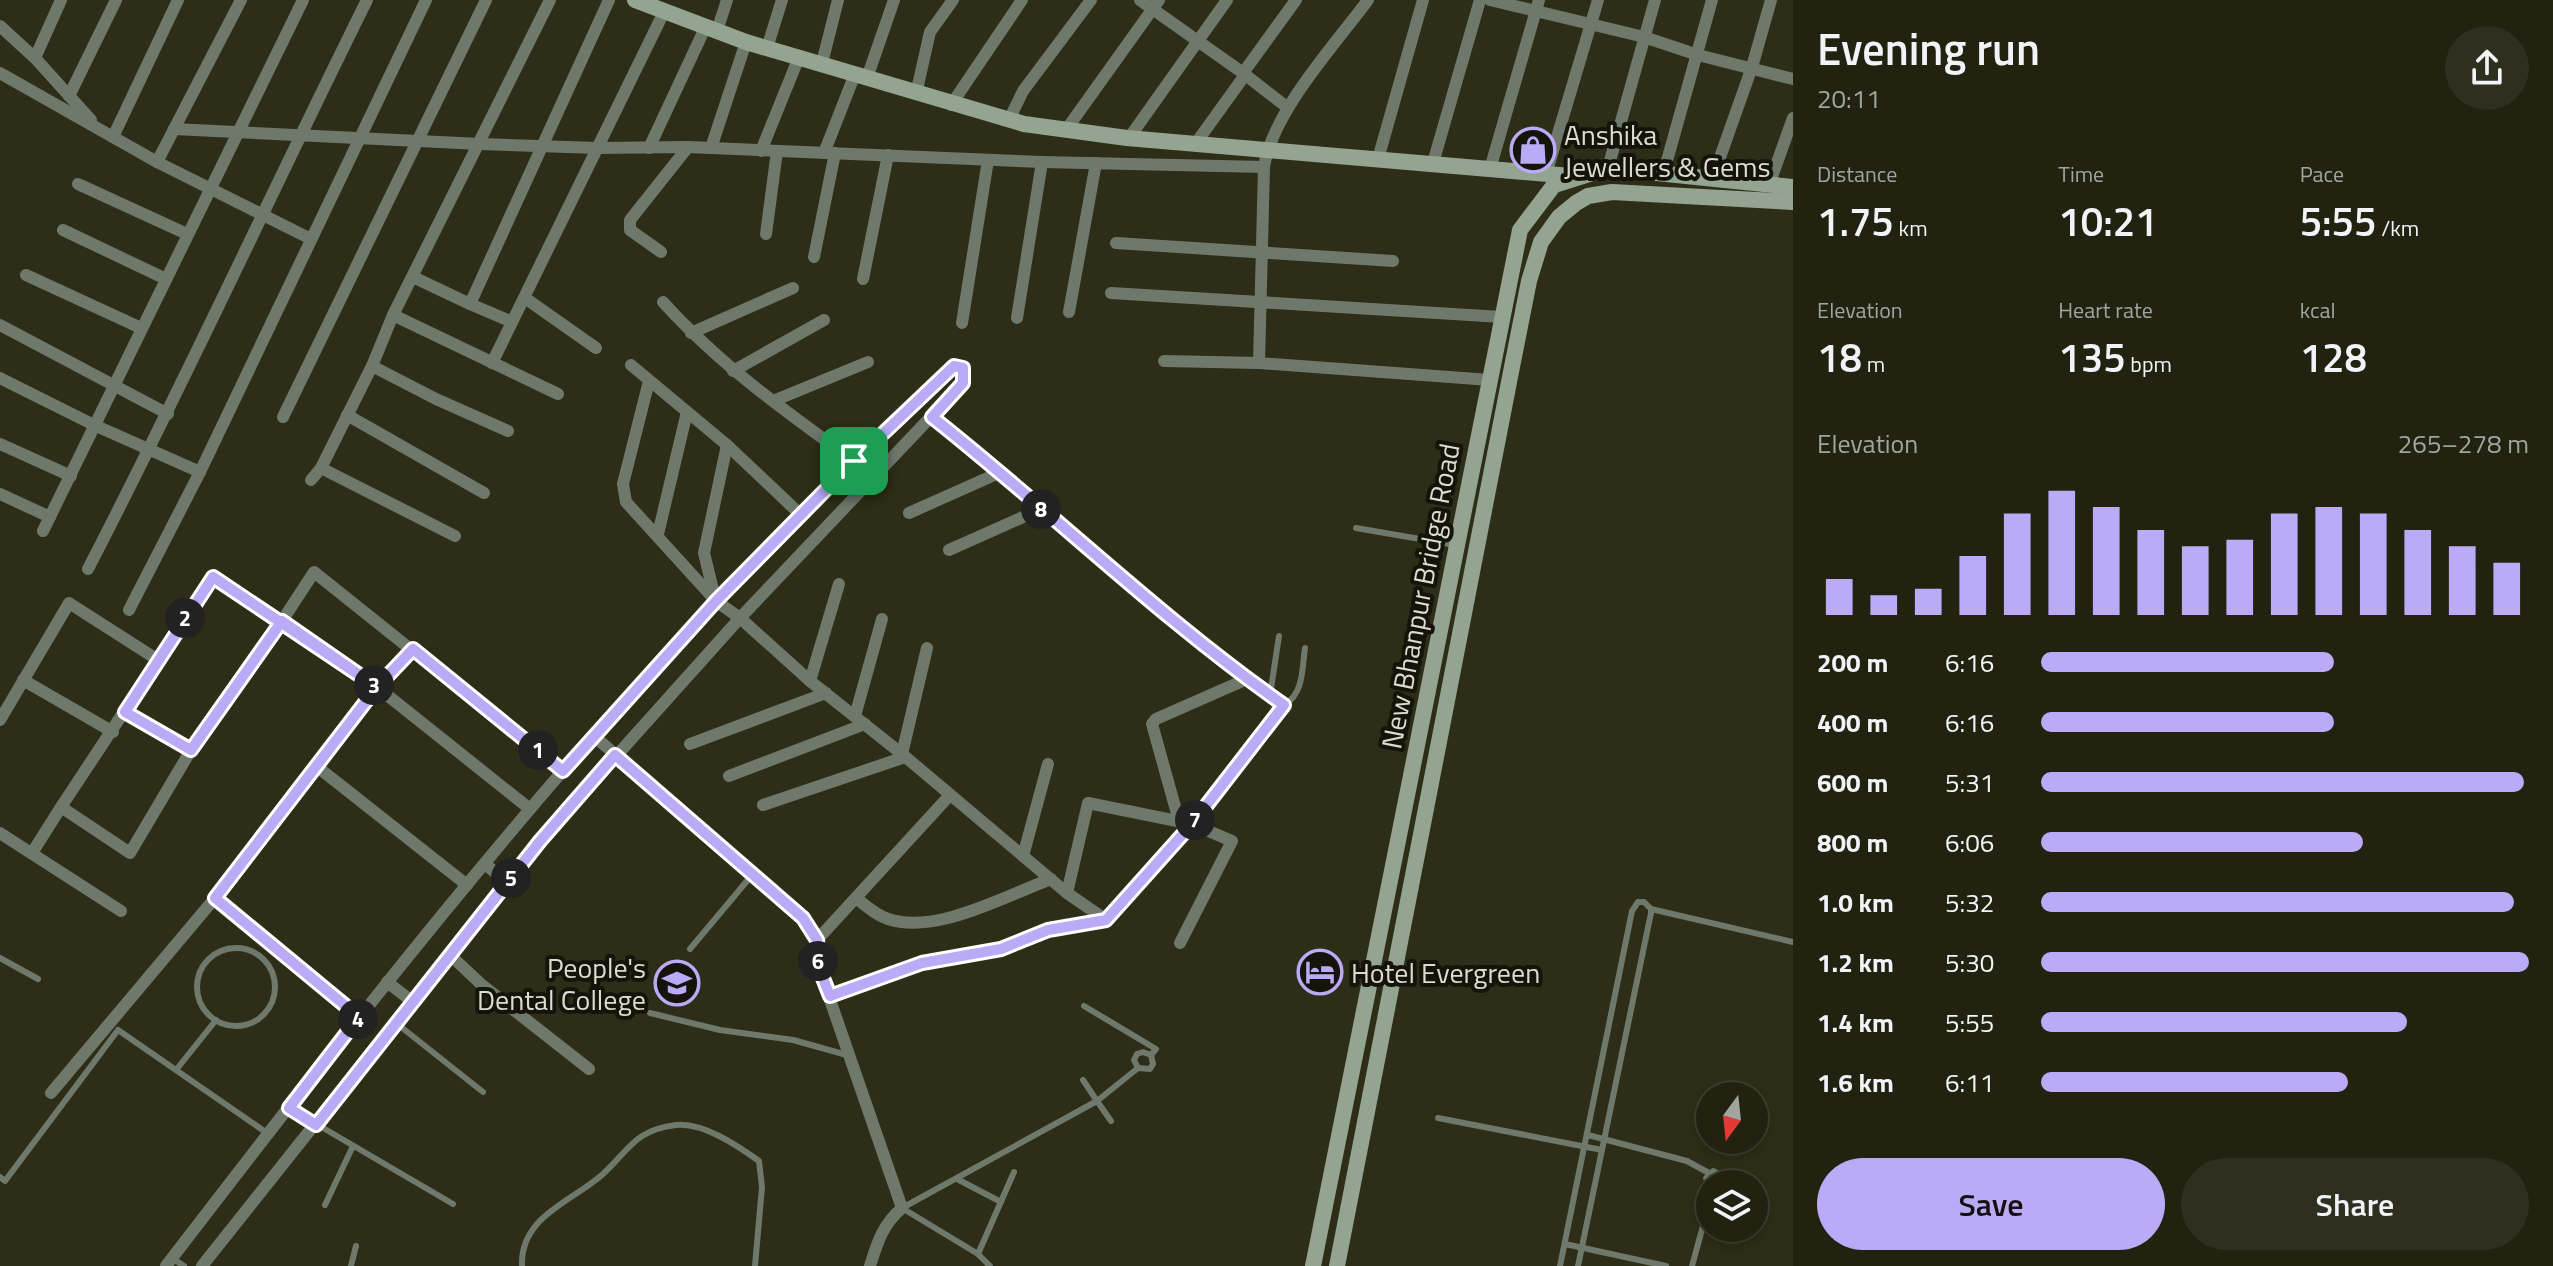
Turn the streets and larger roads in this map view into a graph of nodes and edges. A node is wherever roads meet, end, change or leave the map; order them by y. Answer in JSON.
{"nodes":[{"id":1,"x":61,"y":0,"type":"edge"},
{"id":2,"x":116,"y":0,"type":"edge"},
{"id":3,"x":178,"y":0,"type":"edge"},
{"id":4,"x":241,"y":0,"type":"edge"},
{"id":5,"x":303,"y":0,"type":"edge"},
{"id":6,"x":367,"y":0,"type":"edge"},
{"id":7,"x":426,"y":0,"type":"edge"},
{"id":8,"x":486,"y":0,"type":"edge"},
{"id":9,"x":550,"y":0,"type":"edge"},
{"id":10,"x":609,"y":0,"type":"edge"},
{"id":11,"x":635,"y":0,"type":"edge"},
{"id":12,"x":727,"y":0,"type":"edge"},
{"id":13,"x":782,"y":0,"type":"edge"},
{"id":14,"x":838,"y":0,"type":"edge"},
{"id":15,"x":894,"y":0,"type":"edge"},
{"id":16,"x":953,"y":0,"type":"edge"},
{"id":17,"x":1022,"y":0,"type":"edge"},
{"id":18,"x":1091,"y":0,"type":"edge"},
{"id":19,"x":1140,"y":0,"type":"edge"},
{"id":20,"x":1227,"y":0,"type":"edge"},
{"id":21,"x":1296,"y":0,"type":"edge"},
{"id":22,"x":1368,"y":0,"type":"edge"},
{"id":23,"x":1423,"y":0,"type":"edge"},
{"id":24,"x":1480,"y":0,"type":"edge"},
{"id":25,"x":1490,"y":0,"type":"edge"},
{"id":26,"x":1598,"y":0,"type":"edge"},
{"id":27,"x":1655,"y":0,"type":"edge"},
{"id":28,"x":1712,"y":0,"type":"edge"},
{"id":29,"x":1771,"y":0,"type":"edge"},
{"id":30,"x":1156,"y":5,"type":"edge"},
{"id":31,"x":1537,"y":6,"type":"edge"},
{"id":32,"x":669,"y":9,"type":"edge"},
{"id":33,"x":1591,"y":24,"type":"junction"},
{"id":34,"x":0,"y":26,"type":"edge"},
{"id":35,"x":711,"y":29,"type":"junction"},
{"id":36,"x":1644,"y":37,"type":"junction"},
{"id":37,"x":1197,"y":41,"type":"junction"},
{"id":38,"x":746,"y":42,"type":"junction"},
{"id":39,"x":767,"y":48,"type":"junction"},
{"id":40,"x":1698,"y":55,"type":"junction"},
{"id":41,"x":799,"y":57,"type":"junction"},
{"id":42,"x":35,"y":58,"type":"junction"},
{"id":43,"x":822,"y":63,"type":"junction"},
{"id":44,"x":1752,"y":67,"type":"junction"},
{"id":45,"x":0,"y":73,"type":"edge"},
{"id":46,"x":1244,"y":74,"type":"junction"},
{"id":47,"x":861,"y":76,"type":"junction"},
{"id":48,"x":1793,"y":79,"type":"edge"},
{"id":49,"x":916,"y":94,"type":"junction"},
{"id":50,"x":69,"y":96,"type":"junction"},
{"id":51,"x":951,"y":105,"type":"junction"},
{"id":52,"x":1288,"y":108,"type":"junction"},
{"id":53,"x":1793,"y":118,"type":"edge"},
{"id":54,"x":1009,"y":120,"type":"junction"},
{"id":55,"x":96,"y":126,"type":"junction"},
{"id":56,"x":174,"y":129,"type":"junction"},
{"id":57,"x":1066,"y":130,"type":"junction"},
{"id":58,"x":240,"y":132,"type":"junction"},
{"id":59,"x":300,"y":135,"type":"junction"},
{"id":60,"x":113,"y":137,"type":"junction"},
{"id":61,"x":1129,"y":138,"type":"junction"},
{"id":62,"x":359,"y":139,"type":"junction"},
{"id":63,"x":418,"y":142,"type":"junction"},
{"id":64,"x":1196,"y":143,"type":"junction"},
{"id":65,"x":480,"y":144,"type":"junction"},
{"id":66,"x":542,"y":146,"type":"junction"},
{"id":67,"x":688,"y":147,"type":"junction"},
{"id":68,"x":597,"y":148,"type":"junction"},
{"id":69,"x":649,"y":148,"type":"junction"},
{"id":70,"x":711,"y":148,"type":"junction"},
{"id":71,"x":1267,"y":149,"type":"junction"},
{"id":72,"x":761,"y":151,"type":"junction"},
{"id":73,"x":777,"y":151,"type":"junction"},
{"id":74,"x":830,"y":153,"type":"junction"},
{"id":75,"x":888,"y":155,"type":"junction"},
{"id":76,"x":1378,"y":159,"type":"junction"},
{"id":77,"x":988,"y":160,"type":"junction"},
{"id":78,"x":157,"y":162,"type":"junction"},
{"id":79,"x":1042,"y":162,"type":"junction"},
{"id":80,"x":1096,"y":163,"type":"junction"},
{"id":81,"x":1433,"y":163,"type":"junction"},
{"id":82,"x":1264,"y":167,"type":"junction"},
{"id":83,"x":1608,"y":168,"type":"junction"},
{"id":84,"x":1490,"y":169,"type":"junction"},
{"id":85,"x":1546,"y":174,"type":"junction"},
{"id":86,"x":1663,"y":175,"type":"junction"},
{"id":87,"x":1579,"y":177,"type":"junction"},
{"id":88,"x":1712,"y":180,"type":"junction"},
{"id":89,"x":78,"y":184,"type":"dead end"},
{"id":90,"x":1769,"y":185,"type":"junction"},
{"id":91,"x":1793,"y":187,"type":"edge"},
{"id":92,"x":211,"y":188,"type":"junction"},
{"id":93,"x":1793,"y":202,"type":"edge"},
{"id":94,"x":260,"y":215,"type":"junction"},
{"id":95,"x":63,"y":230,"type":"dead end"},
{"id":96,"x":187,"y":234,"type":"junction"},
{"id":97,"x":766,"y":234,"type":"dead end"},
{"id":98,"x":311,"y":239,"type":"junction"},
{"id":99,"x":1116,"y":243,"type":"dead end"},
{"id":100,"x":1261,"y":251,"type":"junction"},
{"id":101,"x":661,"y":252,"type":"dead end"},
{"id":102,"x":814,"y":257,"type":"dead end"},
{"id":103,"x":1393,"y":261,"type":"dead end"},
{"id":104,"x":26,"y":275,"type":"dead end"},
{"id":105,"x":413,"y":277,"type":"junction"},
{"id":106,"x":166,"y":279,"type":"junction"},
{"id":107,"x":863,"y":279,"type":"dead end"},
{"id":108,"x":793,"y":288,"type":"dead end"},
{"id":109,"x":1111,"y":293,"type":"dead end"},
{"id":110,"x":525,"y":298,"type":"junction"},
{"id":111,"x":663,"y":302,"type":"dead end"},
{"id":112,"x":1261,"y":303,"type":"junction"},
{"id":113,"x":470,"y":304,"type":"junction"},
{"id":114,"x":1069,"y":312,"type":"dead end"},
{"id":115,"x":393,"y":315,"type":"junction"},
{"id":116,"x":1502,"y":317,"type":"junction"},
{"id":117,"x":1017,"y":318,"type":"dead end"},
{"id":118,"x":824,"y":320,"type":"dead end"},
{"id":119,"x":512,"y":322,"type":"junction"},
{"id":120,"x":962,"y":323,"type":"dead end"},
{"id":121,"x":0,"y":325,"type":"edge"},
{"id":122,"x":141,"y":328,"type":"junction"},
{"id":123,"x":691,"y":333,"type":"junction"},
{"id":124,"x":596,"y":348,"type":"dead end"},
{"id":125,"x":1164,"y":361,"type":"dead end"},
{"id":126,"x":868,"y":362,"type":"dead end"},
{"id":127,"x":492,"y":363,"type":"junction"},
{"id":128,"x":1259,"y":363,"type":"junction"},
{"id":129,"x":631,"y":365,"type":"dead end"},
{"id":130,"x":372,"y":366,"type":"junction"},
{"id":131,"x":733,"y":371,"type":"junction"},
{"id":132,"x":0,"y":378,"type":"edge"},
{"id":133,"x":1490,"y":380,"type":"junction"},
{"id":134,"x":649,"y":381,"type":"junction"},
{"id":135,"x":113,"y":386,"type":"junction"},
{"id":136,"x":558,"y":394,"type":"dead end"},
{"id":137,"x":773,"y":401,"type":"junction"},
{"id":138,"x":687,"y":412,"type":"junction"},
{"id":139,"x":168,"y":414,"type":"junction"},
{"id":140,"x":347,"y":415,"type":"junction"},
{"id":141,"x":283,"y":417,"type":"dead end"},
{"id":142,"x":932,"y":417,"type":"junction"},
{"id":143,"x":94,"y":425,"type":"junction"},
{"id":144,"x":508,"y":431,"type":"dead end"},
{"id":145,"x":0,"y":444,"type":"edge"},
{"id":146,"x":727,"y":445,"type":"junction"},
{"id":147,"x":150,"y":450,"type":"junction"},
{"id":148,"x":854,"y":461,"type":"junction"},
{"id":149,"x":321,"y":468,"type":"junction"},
{"id":150,"x":200,"y":472,"type":"junction"},
{"id":151,"x":1001,"y":472,"type":"junction"},
{"id":152,"x":71,"y":476,"type":"junction"},
{"id":153,"x":311,"y":480,"type":"dead end"},
{"id":154,"x":484,"y":493,"type":"dead end"},
{"id":155,"x":0,"y":494,"type":"edge"},
{"id":156,"x":1041,"y":509,"type":"junction"},
{"id":157,"x":909,"y":513,"type":"dead end"},
{"id":158,"x":801,"y":515,"type":"junction"},
{"id":159,"x":50,"y":517,"type":"junction"},
{"id":160,"x":43,"y":531,"type":"dead end"},
{"id":161,"x":658,"y":534,"type":"junction"},
{"id":162,"x":455,"y":536,"type":"dead end"},
{"id":163,"x":949,"y":550,"type":"dead end"},
{"id":164,"x":88,"y":569,"type":"dead end"},
{"id":165,"x":839,"y":584,"type":"dead end"},
{"id":166,"x":716,"y":601,"type":"junction"},
{"id":167,"x":129,"y":610,"type":"dead end"},
{"id":168,"x":740,"y":618,"type":"junction"},
{"id":169,"x":882,"y":619,"type":"dead end"},
{"id":170,"x":282,"y":621,"type":"junction"},
{"id":171,"x":927,"y":648,"type":"dead end"},
{"id":172,"x":413,"y":649,"type":"junction"},
{"id":173,"x":158,"y":660,"type":"junction"},
{"id":174,"x":1247,"y":679,"type":"junction"},
{"id":175,"x":23,"y":680,"type":"junction"},
{"id":176,"x":810,"y":681,"type":"junction"},
{"id":177,"x":377,"y":687,"type":"junction"},
{"id":178,"x":826,"y":693,"type":"junction"},
{"id":179,"x":125,"y":712,"type":"junction"},
{"id":180,"x":0,"y":720,"type":"edge"},
{"id":181,"x":860,"y":720,"type":"junction"},
{"id":182,"x":113,"y":732,"type":"junction"},
{"id":183,"x":594,"y":736,"type":"junction"},
{"id":184,"x":690,"y":744,"type":"dead end"},
{"id":185,"x":191,"y":750,"type":"junction"},
{"id":186,"x":615,"y":755,"type":"junction"},
{"id":187,"x":904,"y":755,"type":"junction"},
{"id":188,"x":1048,"y":764,"type":"dead end"},
{"id":189,"x":315,"y":765,"type":"junction"},
{"id":190,"x":563,"y":771,"type":"junction"},
{"id":191,"x":729,"y":776,"type":"dead end"},
{"id":192,"x":950,"y":795,"type":"junction"},
{"id":193,"x":763,"y":805,"type":"dead end"},
{"id":194,"x":61,"y":807,"type":"junction"},
{"id":195,"x":530,"y":809,"type":"junction"},
{"id":196,"x":1186,"y":822,"type":"junction"},
{"id":197,"x":0,"y":833,"type":"edge"},
{"id":198,"x":32,"y":853,"type":"junction"},
{"id":199,"x":1023,"y":856,"type":"junction"},
{"id":200,"x":485,"y":864,"type":"junction"},
{"id":201,"x":1051,"y":879,"type":"junction"},
{"id":202,"x":507,"y":882,"type":"junction"},
{"id":203,"x":467,"y":885,"type":"junction"},
{"id":204,"x":1067,"y":893,"type":"junction"},
{"id":205,"x":856,"y":898,"type":"junction"},
{"id":206,"x":121,"y":911,"type":"dead end"},
{"id":207,"x":1106,"y":920,"type":"junction"},
{"id":208,"x":817,"y":940,"type":"junction"},
{"id":209,"x":1180,"y":943,"type":"dead end"},
{"id":210,"x":449,"y":954,"type":"junction"},
{"id":211,"x":387,"y":982,"type":"junction"},
{"id":212,"x":830,"y":996,"type":"junction"},
{"id":213,"x":413,"y":1002,"type":"junction"},
{"id":214,"x":589,"y":1069,"type":"dead end"},
{"id":215,"x":51,"y":1093,"type":"dead end"},
{"id":216,"x":169,"y":1262,"type":"edge"},
{"id":217,"x":202,"y":1266,"type":"edge"},
{"id":218,"x":870,"y":1266,"type":"edge"},
{"id":219,"x":1313,"y":1266,"type":"edge"},
{"id":220,"x":1337,"y":1266,"type":"edge"}],
"edges":[{"from":1,"to":42,"type":"street"},
{"from":2,"to":50,"type":"street"},
{"from":3,"to":60,"type":"street"},
{"from":4,"to":56,"type":"street"},
{"from":5,"to":58,"type":"street"},
{"from":6,"to":59,"type":"street"},
{"from":7,"to":62,"type":"street"},
{"from":8,"to":63,"type":"street"},
{"from":9,"to":65,"type":"street"},
{"from":10,"to":66,"type":"street"},
{"from":11,"to":32,"type":"street"},
{"from":12,"to":35,"type":"street"},
{"from":13,"to":39,"type":"street"},
{"from":14,"to":43,"type":"street"},
{"from":15,"to":47,"type":"street"},
{"from":16,"to":49,"type":"street"},
{"from":17,"to":51,"type":"street"},
{"from":18,"to":54,"type":"street"},
{"from":19,"to":30,"type":"street"},
{"from":20,"to":37,"type":"street"},
{"from":21,"to":46,"type":"street"},
{"from":22,"to":52,"type":"street"},
{"from":23,"to":76,"type":"street"},
{"from":24,"to":81,"type":"street"},
{"from":25,"to":31,"type":"street"},
{"from":26,"to":33,"type":"street"},
{"from":27,"to":36,"type":"street"},
{"from":28,"to":40,"type":"street"},
{"from":29,"to":44,"type":"street"},
{"from":30,"to":37,"type":"street"},
{"from":30,"to":57,"type":"street"},
{"from":31,"to":33,"type":"street"},
{"from":31,"to":84,"type":"street"},
{"from":32,"to":35,"type":"street"},
{"from":32,"to":68,"type":"street"},
{"from":33,"to":36,"type":"street"},
{"from":33,"to":85,"type":"street"},
{"from":34,"to":42,"type":"street"},
{"from":35,"to":38,"type":"street"},
{"from":35,"to":69,"type":"street"},
{"from":36,"to":40,"type":"street"},
{"from":36,"to":83,"type":"street"},
{"from":37,"to":46,"type":"street"},
{"from":37,"to":61,"type":"street"},
{"from":38,"to":39,"type":"street"},
{"from":38,"to":70,"type":"street"},
{"from":39,"to":41,"type":"street"},
{"from":40,"to":44,"type":"street"},
{"from":40,"to":86,"type":"street"},
{"from":41,"to":43,"type":"street"},
{"from":41,"to":72,"type":"street"},
{"from":42,"to":50,"type":"street"},
{"from":43,"to":47,"type":"street"},
{"from":44,"to":48,"type":"street"},
{"from":44,"to":88,"type":"street"},
{"from":45,"to":55,"type":"street"},
{"from":46,"to":52,"type":"street"},
{"from":46,"to":64,"type":"street"},
{"from":47,"to":49,"type":"street"},
{"from":47,"to":74,"type":"street"},
{"from":49,"to":51,"type":"street"},
{"from":50,"to":55,"type":"street"},
{"from":51,"to":54,"type":"street"},
{"from":52,"to":71,"type":"street"},
{"from":53,"to":90,"type":"street"},
{"from":54,"to":57,"type":"street"},
{"from":55,"to":60,"type":"street"},
{"from":56,"to":58,"type":"street"},
{"from":56,"to":78,"type":"street"},
{"from":57,"to":61,"type":"street"},
{"from":58,"to":59,"type":"street"},
{"from":58,"to":92,"type":"street"},
{"from":59,"to":62,"type":"street"},
{"from":59,"to":94,"type":"street"},
{"from":60,"to":78,"type":"street"},
{"from":61,"to":64,"type":"street"},
{"from":62,"to":63,"type":"street"},
{"from":62,"to":98,"type":"street"},
{"from":63,"to":65,"type":"street"},
{"from":63,"to":141,"type":"street"},
{"from":64,"to":71,"type":"street"},
{"from":65,"to":66,"type":"street"},
{"from":65,"to":105,"type":"street"},
{"from":66,"to":68,"type":"street"},
{"from":66,"to":113,"type":"street"},
{"from":67,"to":69,"type":"street"},
{"from":67,"to":70,"type":"street"},
{"from":67,"to":101,"type":"street"},
{"from":68,"to":69,"type":"street"},
{"from":68,"to":110,"type":"street"},
{"from":70,"to":72,"type":"street"},
{"from":71,"to":76,"type":"street"},
{"from":71,"to":82,"type":"street"},
{"from":72,"to":73,"type":"street"},
{"from":73,"to":74,"type":"street"},
{"from":73,"to":97,"type":"street"},
{"from":74,"to":75,"type":"street"},
{"from":74,"to":102,"type":"street"},
{"from":75,"to":77,"type":"street"},
{"from":75,"to":107,"type":"street"},
{"from":76,"to":81,"type":"street"},
{"from":77,"to":79,"type":"street"},
{"from":77,"to":120,"type":"street"},
{"from":78,"to":92,"type":"street"},
{"from":79,"to":80,"type":"street"},
{"from":79,"to":117,"type":"street"},
{"from":80,"to":82,"type":"street"},
{"from":80,"to":114,"type":"street"},
{"from":81,"to":84,"type":"street"},
{"from":82,"to":100,"type":"street"},
{"from":83,"to":86,"type":"street","name":"New Bhanpur Bridge Road"},
{"from":83,"to":87,"type":"street","name":"New Bhanpur Bridge Road"},
{"from":84,"to":85,"type":"street"},
{"from":85,"to":87,"type":"street"},
{"from":86,"to":88,"type":"street","name":"New Bhanpur Bridge Road"},
{"from":87,"to":116,"type":"street","name":"New Bhanpur Bridge Road"},
{"from":88,"to":90,"type":"street","name":"New Bhanpur Bridge Road"},
{"from":89,"to":96,"type":"street"},
{"from":90,"to":91,"type":"street","name":"New Bhanpur Bridge Road"},
{"from":92,"to":94,"type":"street"},
{"from":92,"to":96,"type":"street"},
{"from":93,"to":220,"type":"street","name":"New Bhanpur Bridge Road"},
{"from":94,"to":98,"type":"street"},
{"from":94,"to":139,"type":"street"},
{"from":95,"to":106,"type":"street"},
{"from":96,"to":106,"type":"street"},
{"from":98,"to":150,"type":"street"},
{"from":99,"to":100,"type":"street"},
{"from":100,"to":103,"type":"street"},
{"from":100,"to":112,"type":"street"},
{"from":104,"to":122,"type":"street"},
{"from":105,"to":113,"type":"street"},
{"from":105,"to":115,"type":"street"},
{"from":106,"to":122,"type":"street"},
{"from":108,"to":123,"type":"street"},
{"from":109,"to":112,"type":"street"},
{"from":110,"to":119,"type":"street"},
{"from":110,"to":124,"type":"street"},
{"from":111,"to":123,"type":"street"},
{"from":112,"to":116,"type":"street"},
{"from":112,"to":128,"type":"street"},
{"from":113,"to":119,"type":"street"},
{"from":115,"to":127,"type":"street"},
{"from":115,"to":130,"type":"street"},
{"from":116,"to":133,"type":"street","name":"New Bhanpur Bridge Road"},
{"from":118,"to":131,"type":"street"},
{"from":119,"to":127,"type":"street"},
{"from":121,"to":135,"type":"street"},
{"from":122,"to":135,"type":"street"},
{"from":123,"to":131,"type":"street"},
{"from":125,"to":128,"type":"street"},
{"from":126,"to":137,"type":"street"},
{"from":127,"to":136,"type":"street"},
{"from":128,"to":133,"type":"street"},
{"from":129,"to":134,"type":"street"},
{"from":130,"to":140,"type":"street"},
{"from":130,"to":144,"type":"street"},
{"from":131,"to":137,"type":"street"},
{"from":132,"to":143,"type":"street"},
{"from":133,"to":219,"type":"street","name":"New Bhanpur Bridge Road"},
{"from":134,"to":138,"type":"street"},
{"from":134,"to":161,"type":"street"},
{"from":135,"to":139,"type":"street"},
{"from":135,"to":143,"type":"street"},
{"from":137,"to":148,"type":"street"},
{"from":138,"to":146,"type":"street"},
{"from":138,"to":161,"type":"street"},
{"from":139,"to":147,"type":"street"},
{"from":140,"to":149,"type":"street"},
{"from":140,"to":154,"type":"street"},
{"from":142,"to":148,"type":"street"},
{"from":142,"to":151,"type":"street"},
{"from":142,"to":168,"type":"street"},
{"from":143,"to":147,"type":"street"},
{"from":143,"to":152,"type":"street"},
{"from":145,"to":152,"type":"street"},
{"from":146,"to":158,"type":"street"},
{"from":146,"to":166,"type":"street"},
{"from":147,"to":150,"type":"street"},
{"from":147,"to":164,"type":"street"},
{"from":148,"to":158,"type":"street"},
{"from":149,"to":153,"type":"street"},
{"from":149,"to":162,"type":"street"},
{"from":150,"to":167,"type":"street"},
{"from":151,"to":156,"type":"street"},
{"from":151,"to":157,"type":"street"},
{"from":152,"to":159,"type":"street"},
{"from":155,"to":159,"type":"street"},
{"from":156,"to":163,"type":"street"},
{"from":156,"to":174,"type":"street"},
{"from":158,"to":166,"type":"street"},
{"from":159,"to":160,"type":"street"},
{"from":161,"to":166,"type":"street"},
{"from":165,"to":176,"type":"street"},
{"from":166,"to":168,"type":"street"},
{"from":166,"to":183,"type":"street"},
{"from":168,"to":176,"type":"street"},
{"from":168,"to":186,"type":"street"},
{"from":169,"to":181,"type":"street"},
{"from":170,"to":172,"type":"street"},
{"from":170,"to":173,"type":"street"},
{"from":170,"to":177,"type":"street"},
{"from":170,"to":185,"type":"street"},
{"from":171,"to":187,"type":"street"},
{"from":172,"to":177,"type":"street"},
{"from":172,"to":190,"type":"street"},
{"from":173,"to":175,"type":"street"},
{"from":173,"to":179,"type":"street"},
{"from":174,"to":196,"type":"street"},
{"from":174,"to":196,"type":"street"},
{"from":175,"to":180,"type":"street"},
{"from":175,"to":182,"type":"street"},
{"from":176,"to":178,"type":"street"},
{"from":177,"to":189,"type":"street"},
{"from":177,"to":195,"type":"street"},
{"from":178,"to":181,"type":"street"},
{"from":178,"to":184,"type":"street"},
{"from":179,"to":182,"type":"street"},
{"from":179,"to":185,"type":"street"},
{"from":181,"to":187,"type":"street"},
{"from":181,"to":191,"type":"street"},
{"from":182,"to":194,"type":"street"},
{"from":183,"to":186,"type":"street"},
{"from":183,"to":190,"type":"street"},
{"from":185,"to":194,"type":"street"},
{"from":186,"to":202,"type":"street"},
{"from":186,"to":208,"type":"street"},
{"from":187,"to":192,"type":"street"},
{"from":187,"to":193,"type":"street"},
{"from":188,"to":199,"type":"street"},
{"from":189,"to":203,"type":"street"},
{"from":189,"to":215,"type":"street"},
{"from":190,"to":195,"type":"street"},
{"from":192,"to":199,"type":"street"},
{"from":192,"to":205,"type":"street"},
{"from":194,"to":198,"type":"street"},
{"from":195,"to":200,"type":"street"},
{"from":196,"to":204,"type":"street"},
{"from":196,"to":207,"type":"street"},
{"from":196,"to":209,"type":"street"},
{"from":197,"to":198,"type":"street"},
{"from":198,"to":206,"type":"street"},
{"from":199,"to":201,"type":"street"},
{"from":200,"to":202,"type":"street"},
{"from":200,"to":203,"type":"street"},
{"from":201,"to":204,"type":"street"},
{"from":201,"to":205,"type":"street"},
{"from":202,"to":210,"type":"street"},
{"from":203,"to":211,"type":"street"},
{"from":204,"to":207,"type":"street"},
{"from":205,"to":208,"type":"street"},
{"from":207,"to":212,"type":"street"},
{"from":208,"to":212,"type":"street"},
{"from":210,"to":213,"type":"street"},
{"from":210,"to":214,"type":"street"},
{"from":211,"to":213,"type":"street"},
{"from":211,"to":216,"type":"street"},
{"from":212,"to":218,"type":"street"},
{"from":213,"to":217,"type":"street"}]}
